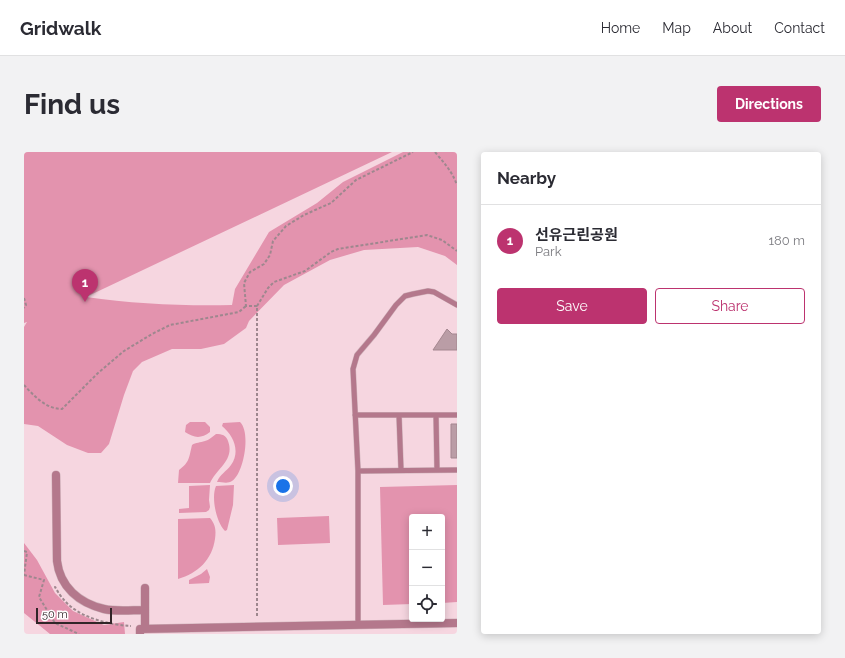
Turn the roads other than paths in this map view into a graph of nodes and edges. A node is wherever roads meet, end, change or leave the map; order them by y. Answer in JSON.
{"nodes":[{"id":1,"x":457,"y":305,"type":"edge"},
{"id":2,"x":355,"y":415,"type":"junction"},
{"id":3,"x":399,"y":415,"type":"junction"},
{"id":4,"x":436,"y":415,"type":"junction"},
{"id":5,"x":457,"y":415,"type":"edge"},
{"id":6,"x":401,"y":470,"type":"junction"},
{"id":7,"x":437,"y":470,"type":"junction"},
{"id":8,"x":457,"y":470,"type":"edge"},
{"id":9,"x":358,"y":471,"type":"junction"},
{"id":10,"x":56,"y":475,"type":"dead end"},
{"id":11,"x":145,"y":588,"type":"dead end"},
{"id":12,"x":145,"y":610,"type":"junction"},
{"id":13,"x":457,"y":623,"type":"edge"},
{"id":14,"x":358,"y":624,"type":"junction"},
{"id":15,"x":143,"y":631,"type":"edge"}],
"edges":[{"from":1,"to":2,"type":"lane"},
{"from":2,"to":3,"type":"lane"},
{"from":2,"to":9,"type":"lane"},
{"from":3,"to":4,"type":"lane"},
{"from":3,"to":6,"type":"lane"},
{"from":4,"to":5,"type":"lane"},
{"from":4,"to":7,"type":"lane"},
{"from":6,"to":7,"type":"lane"},
{"from":6,"to":9,"type":"lane"},
{"from":7,"to":8,"type":"lane"},
{"from":9,"to":14,"type":"lane"},
{"from":10,"to":12,"type":"street"},
{"from":11,"to":12,"type":"street"},
{"from":12,"to":15,"type":"street"},
{"from":13,"to":14,"type":"street"},
{"from":14,"to":15,"type":"street"}]}
